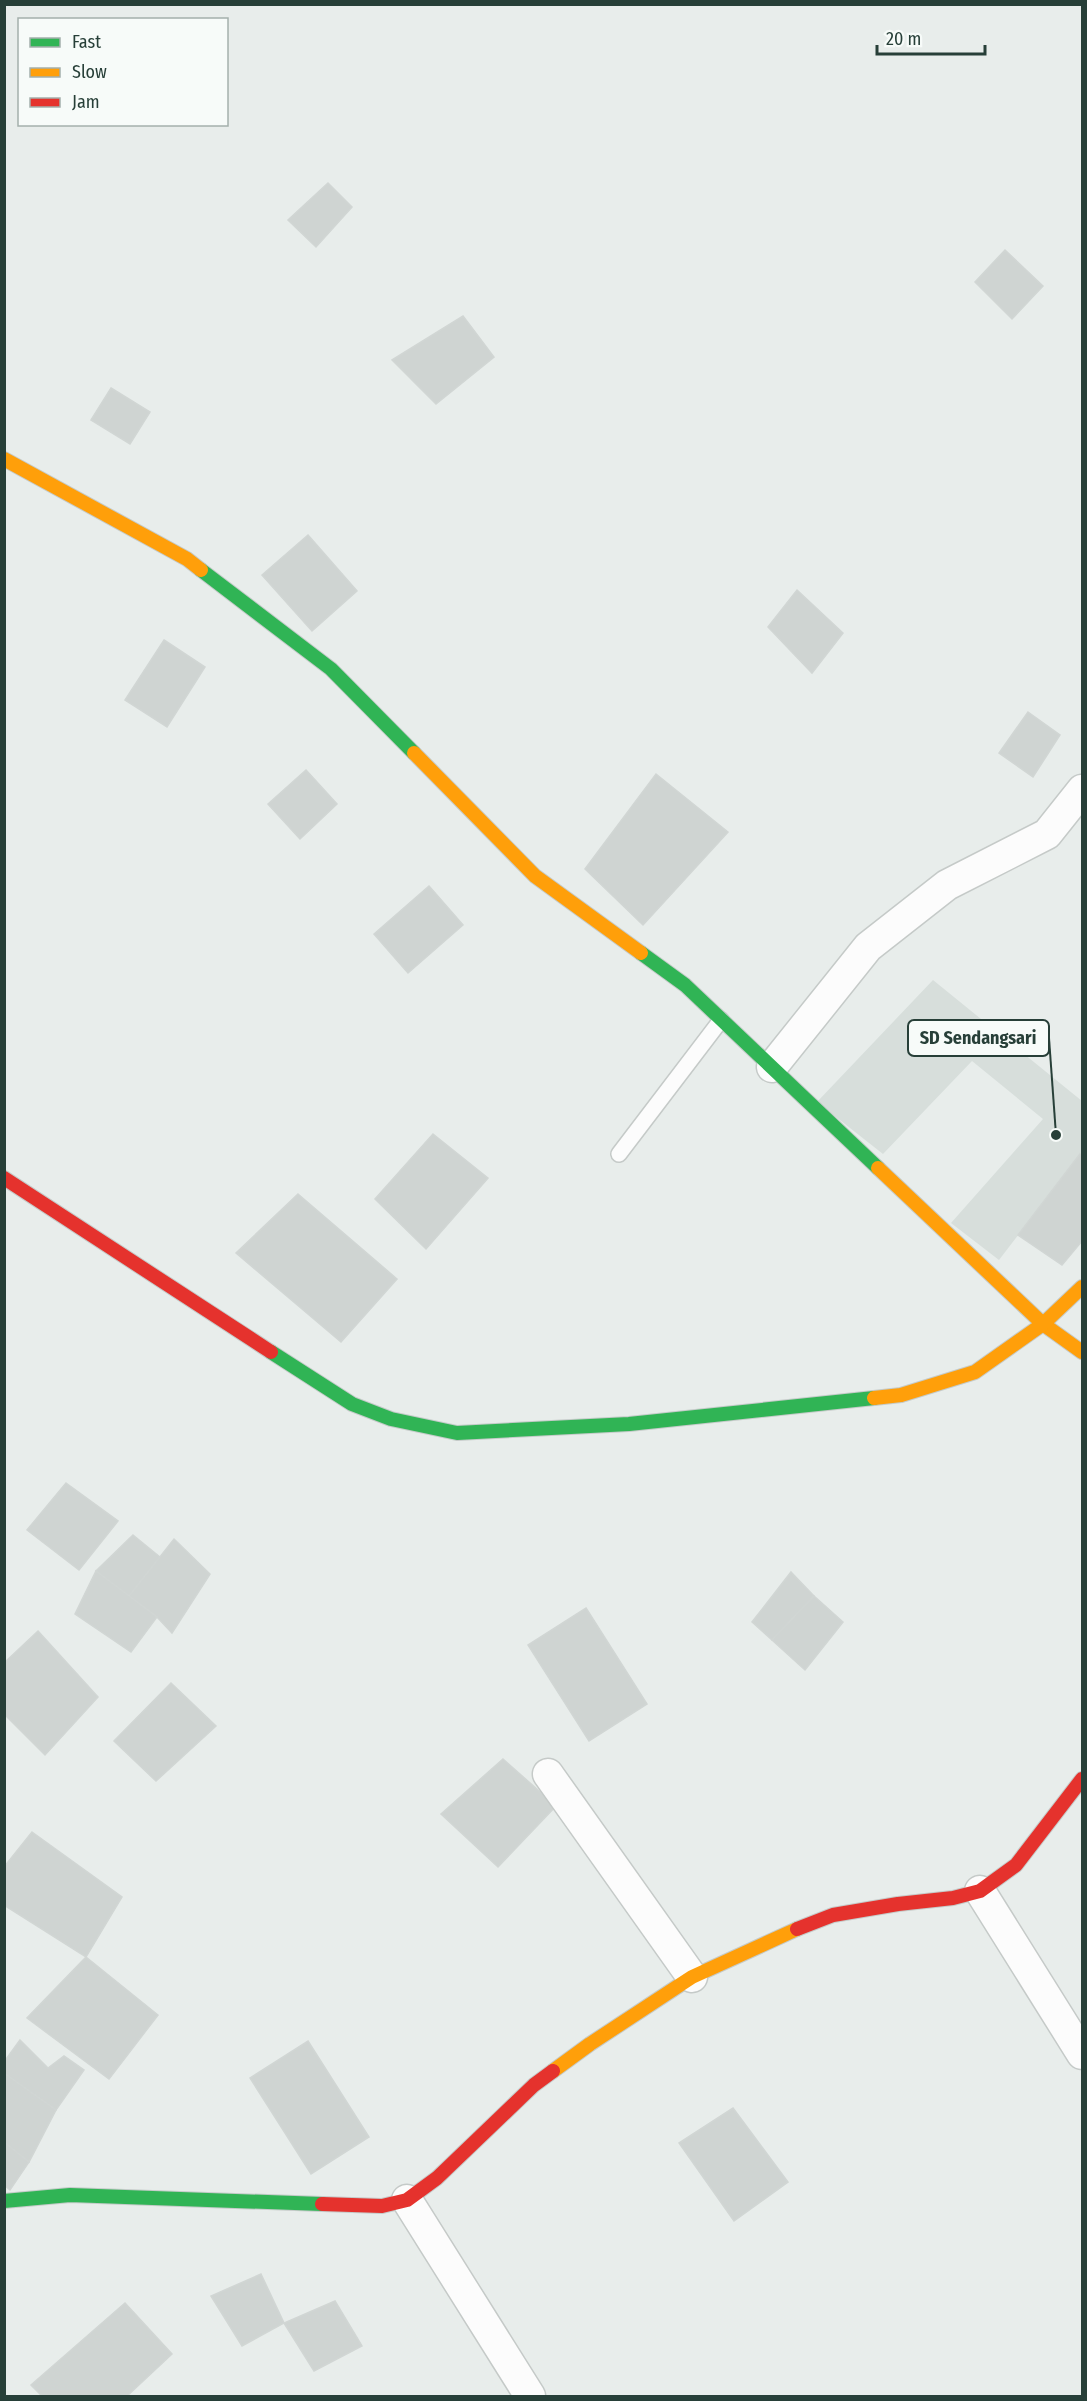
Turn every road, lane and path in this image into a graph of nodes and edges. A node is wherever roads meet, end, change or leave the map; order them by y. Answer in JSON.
{"nodes":[{"id":1,"x":4,"y":459,"type":"edge"},
{"id":2,"x":1083,"y":790,"type":"edge"},
{"id":3,"x":721,"y":1020,"type":"junction"},
{"id":4,"x":772,"y":1067,"type":"junction"},
{"id":5,"x":619,"y":1154,"type":"dead end"},
{"id":6,"x":4,"y":1178,"type":"edge"},
{"id":7,"x":1083,"y":1287,"type":"edge"},
{"id":8,"x":1043,"y":1324,"type":"junction"},
{"id":9,"x":1083,"y":1352,"type":"edge"},
{"id":10,"x":548,"y":1774,"type":"dead end"},
{"id":11,"x":1083,"y":1779,"type":"edge"},
{"id":12,"x":981,"y":1891,"type":"junction"},
{"id":13,"x":692,"y":1977,"type":"junction"},
{"id":14,"x":1083,"y":2054,"type":"edge"},
{"id":15,"x":407,"y":2200,"type":"junction"},
{"id":16,"x":4,"y":2202,"type":"edge"},
{"id":17,"x":530,"y":2397,"type":"edge"}],
"edges":[{"from":1,"to":3,"type":"street"},
{"from":2,"to":4,"type":"street"},
{"from":3,"to":4,"type":"street"},
{"from":3,"to":5,"type":"lane"},
{"from":4,"to":8,"type":"street"},
{"from":6,"to":8,"type":"street"},
{"from":7,"to":8,"type":"street"},
{"from":8,"to":9,"type":"street"},
{"from":10,"to":13,"type":"street"},
{"from":11,"to":12,"type":"street"},
{"from":12,"to":13,"type":"street"},
{"from":12,"to":14,"type":"street"},
{"from":13,"to":15,"type":"street"},
{"from":15,"to":16,"type":"street"},
{"from":15,"to":17,"type":"street"}]}
